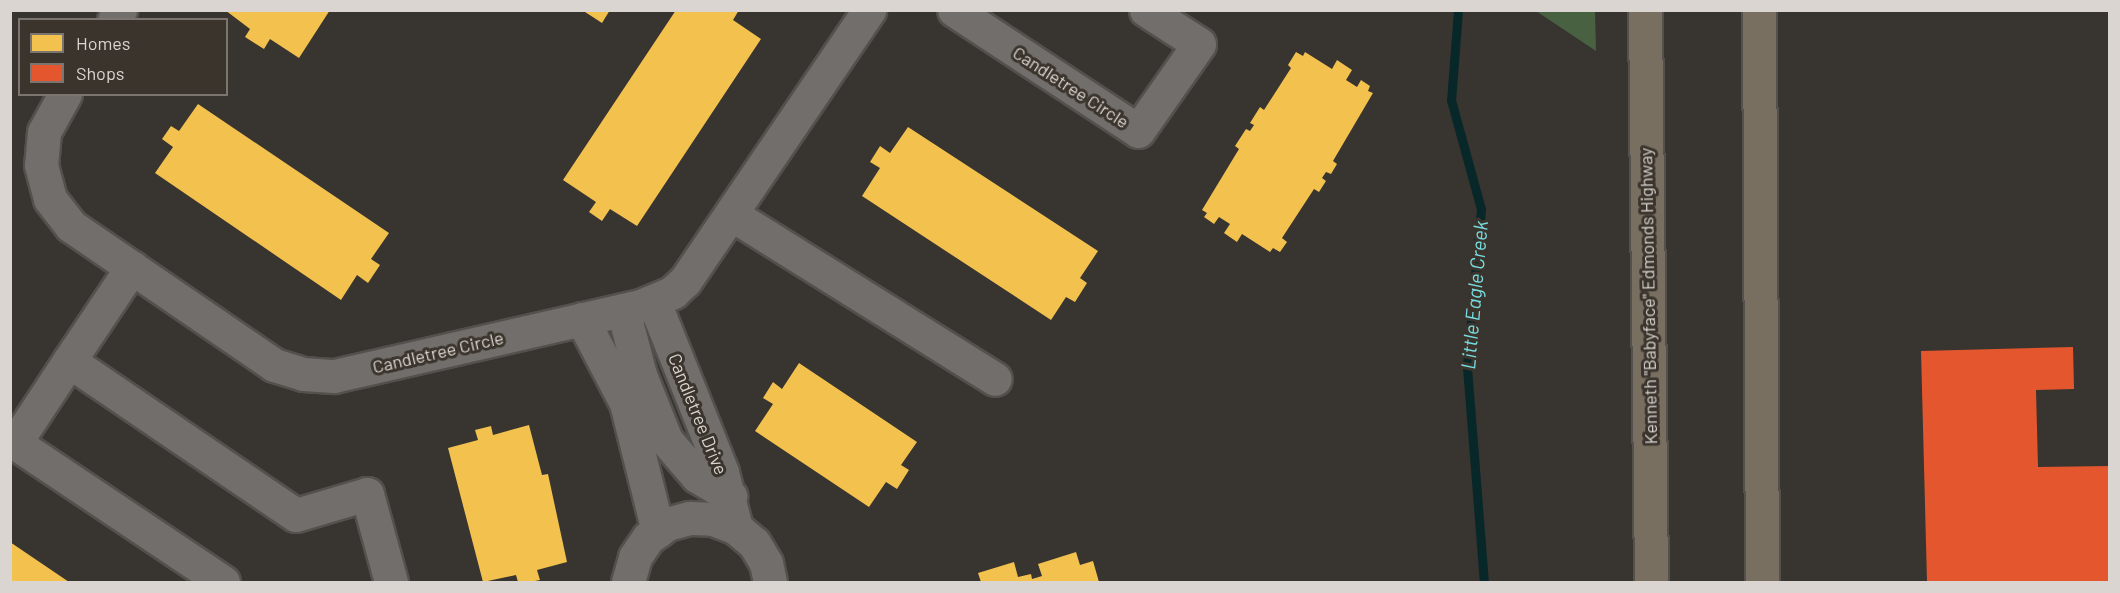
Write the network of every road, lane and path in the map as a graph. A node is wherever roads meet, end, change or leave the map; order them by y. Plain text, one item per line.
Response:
1 (869, 10) edge
2 (954, 10) edge
3 (1146, 10) edge
4 (1645, 10) edge
5 (1759, 10) edge
6 (64, 96) edge
7 (730, 214) junction
8 (132, 267) junction
9 (638, 306) junction
10 (582, 319) junction
11 (69, 361) junction
12 (995, 379) dead end
13 (733, 512) junction
14 (658, 531) junction
15 (223, 582) edge
16 (391, 582) edge
17 (628, 582) edge
18 (770, 582) edge
19 (1651, 582) edge
20 (1762, 582) edge

1 - 7 street, Candletree Circle
2 - 3 street, Candletree Circle
4 - 19 highway, Kenneth "Babyface" Edmonds Highway
5 - 20 highway
6 - 8 street, Candletree Circle
7 - 9 street, Candletree Circle
7 - 12 street
8 - 10 street, Candletree Circle
8 - 11 street
9 - 10 street, Candletree Circle
9 - 13 street, Candletree Drive
10 - 14 street
11 - 15 street
11 - 16 street
13 - 14 street, Candletree Drive
13 - 18 street, Candletree Drive
14 - 17 street, Candletree Drive

